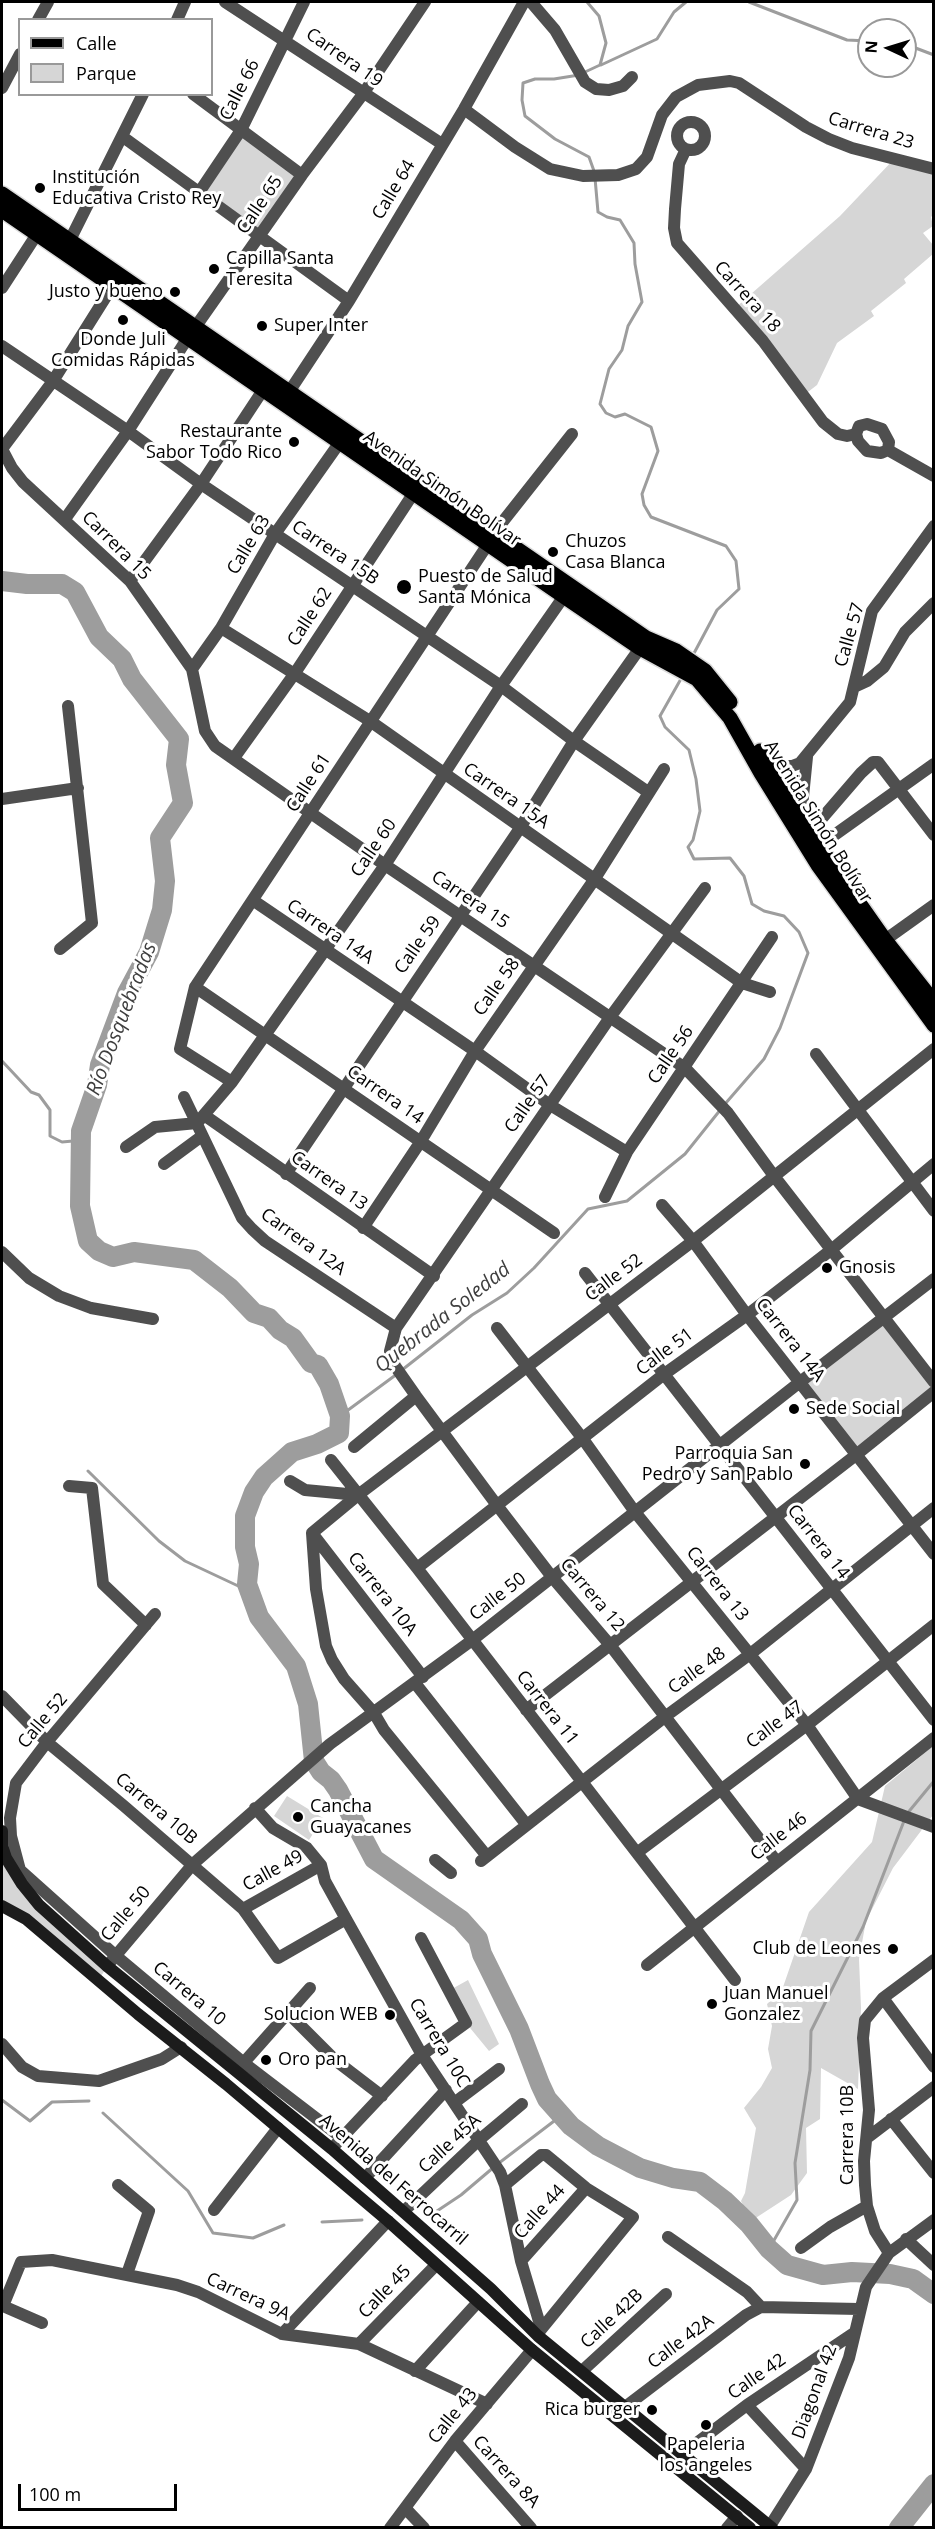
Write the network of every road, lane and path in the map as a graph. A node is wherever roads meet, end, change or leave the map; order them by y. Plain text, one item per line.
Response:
1 (48, 2) edge
2 (185, 2) edge
3 (225, 2) edge
4 (304, 2) edge
5 (425, 2) edge
6 (524, 2) edge
7 (531, 2) edge
8 (39, 18) edge
9 (178, 18) edge
10 (286, 39) junction
11 (18, 58) edge
12 (632, 77) dead end
13 (2, 88) edge
14 (363, 94) junction
15 (142, 96) edge
16 (196, 96) edge
17 (464, 109) junction
18 (241, 130) junction
19 (123, 137) junction
20 (442, 144) junction
21 (686, 149) dead end
22 (933, 169) edge
23 (302, 175) junction
24 (200, 191) junction
25 (2, 194) edge
26 (2, 210) edge
27 (37, 234) junction
28 (261, 237) junction
29 (69, 242) junction
30 (112, 287) junction
31 (2, 288) edge
32 (349, 301) junction
33 (191, 334) junction
34 (2, 345) edge
35 (53, 381) junction
36 (263, 390) junction
37 (289, 392) junction
38 (128, 431) junction
39 (572, 434) dead end
40 (856, 434) junction
41 (340, 442) junction
42 (2, 449) edge
43 (888, 450) junction
44 (933, 476) edge
45 (201, 484) junction
46 (413, 494) junction
47 (65, 519) junction
48 (933, 526) edge
49 (275, 534) junction
50 (490, 539) junction
51 (130, 581) junction
52 (351, 586) junction
53 (568, 591) junction
54 (933, 603) edge
55 (221, 628) junction
56 (426, 635) junction
57 (640, 648) junction
58 (672, 656) junction
59 (192, 669) junction
60 (295, 673) junction
61 (701, 675) junction
62 (501, 686) junction
63 (854, 687) junction
64 (68, 706) dead end
65 (370, 721) junction
66 (574, 741) junction
67 (807, 756) junction
68 (234, 758) junction
69 (933, 764) edge
70 (769, 766) junction
71 (664, 769) dead end
72 (445, 775) junction
73 (78, 788) junction
74 (899, 789) junction
75 (648, 792) junction
76 (2, 799) edge
77 (312, 812) junction
78 (801, 817) junction
79 (520, 828) junction
80 (811, 831) junction
81 (933, 833) edge
82 (819, 846) junction
83 (385, 865) junction
84 (594, 880) junction
85 (705, 888) dead end
86 (254, 901) junction
87 (933, 905) edge
88 (461, 914) junction
89 (672, 933) junction
90 (772, 937) dead end
91 (885, 940) junction
92 (60, 949) dead end
93 (325, 951) junction
94 (534, 965) junction
95 (742, 983) junction
96 (195, 987) junction
97 (770, 992) dead end
98 (401, 1001) junction
99 (933, 1002) edge
100 (610, 1016) junction
101 (933, 1024) edge
102 (266, 1036) junction
103 (933, 1049) edge
104 (475, 1051) junction
105 (816, 1054) dead end
106 (686, 1068) junction
107 (232, 1082) junction
108 (343, 1087) junction
109 (184, 1097) dead end
110 (550, 1105) junction
111 (857, 1112) junction
112 (200, 1119) junction
113 (202, 1136) junction
114 (421, 1141) junction
115 (126, 1147) dead end
116 (627, 1152) junction
117 (164, 1164) dead end
118 (933, 1164) edge
119 (286, 1174) junction
120 (774, 1176) junction
121 (911, 1181) junction
122 (491, 1190) junction
123 (606, 1197) dead end
124 (662, 1205) dead end
125 (933, 1211) edge
126 (363, 1228) junction
127 (554, 1233) dead end
128 (693, 1241) junction
129 (831, 1250) junction
130 (2, 1252) edge
131 (585, 1273) dead end
132 (434, 1276) junction
133 (933, 1280) edge
134 (610, 1303) junction
135 (747, 1315) junction
136 (883, 1318) junction
137 (153, 1319) dead end
138 (396, 1328) junction
139 (498, 1328) dead end
140 (391, 1346) joint
141 (527, 1367) junction
142 (663, 1375) junction
143 (800, 1382) junction
144 (933, 1382) edge
145 (933, 1392) edge
146 (416, 1396) junction
147 (444, 1431) junction
148 (583, 1439) junction
149 (720, 1445) junction
150 (354, 1447) dead end
151 (856, 1455) junction
152 (331, 1460) dead end
153 (290, 1481) dead end
154 (69, 1486) dead end
155 (358, 1495) junction
156 (496, 1504) junction
157 (933, 1508) edge
158 (635, 1512) junction
159 (774, 1516) junction
160 (912, 1525) junction
161 (312, 1533) junction
162 (933, 1554) edge
163 (417, 1568) junction
164 (552, 1577) junction
165 (692, 1580) junction
166 (832, 1589) junction
167 (156, 1614) dead end
168 (933, 1625) edge
169 (146, 1626) junction
170 (471, 1641) junction
171 (610, 1645) junction
172 (749, 1655) junction
173 (887, 1659) junction
174 (419, 1680) junction
175 (2, 1696) edge
176 (525, 1710) junction
177 (374, 1713) junction
178 (666, 1716) junction
179 (933, 1720) edge
180 (807, 1725) junction
181 (933, 1738) edge
182 (47, 1742) junction
183 (582, 1782) junction
184 (722, 1788) junction
185 (858, 1799) junction
186 (255, 1808) junction
187 (526, 1824) junction
188 (933, 1827) edge
189 (2, 1831) edge
190 (2, 1852) edge
191 (638, 1852) junction
192 (435, 1860) dead end
193 (777, 1862) junction
194 (193, 1864) junction
195 (321, 1865) junction
196 (20, 1870) joint
197 (451, 1873) dead end
198 (2, 1906) edge
199 (243, 1909) junction
200 (345, 1919) junction
201 (693, 1926) junction
202 (421, 1938) dead end
203 (115, 1955) junction
204 (933, 1960) edge
205 (646, 1965) dead end
206 (107, 1966) junction
207 (735, 1980) dead end
208 (310, 1988) dead end
209 (883, 1998) junction
210 (288, 2013) junction
211 (2, 2044) edge
212 (181, 2046) junction
213 (422, 2055) junction
214 (240, 2067) junction
215 (933, 2067) edge
216 (499, 2069) dead end
217 (933, 2087) edge
218 (446, 2090) junction
219 (382, 2096) junction
220 (454, 2103) junction
221 (522, 2104) dead end
222 (891, 2119) junction
223 (278, 2128) junction
224 (342, 2138) junction
225 (867, 2138) junction
226 (479, 2140) junction
227 (332, 2149) junction
228 (933, 2173) edge
229 (365, 2178) junction
230 (118, 2185) dead end
231 (505, 2185) junction
232 (586, 2188) junction
233 (867, 2206) junction
234 (214, 2210) dead end
235 (404, 2211) junction
236 (933, 2220) edge
237 (388, 2221) junction
238 (668, 2237) dead end
239 (906, 2239) junction
240 (801, 2248) dead end
241 (889, 2253) junction
242 (521, 2261) junction
243 (436, 2265) junction
244 (933, 2265) edge
245 (127, 2274) junction
246 (666, 2294) dead end
247 (478, 2302) junction
248 (761, 2307) junction
249 (859, 2309) junction
250 (42, 2323) dead end
251 (539, 2332) junction
252 (854, 2333) junction
253 (282, 2334) junction
254 (359, 2344) junction
255 (532, 2350) junction
256 (415, 2371) junction
257 (582, 2371) junction
258 (487, 2404) junction
259 (747, 2405) junction
260 (625, 2407) junction
261 (455, 2441) junction
262 (682, 2454) junction
263 (806, 2469) junction
264 (405, 2508) junction
265 (737, 2516) junction
266 (771, 2527) edge
267 (390, 2528) edge
268 (424, 2528) edge
269 (531, 2528) edge
270 (726, 2528) edge
271 (750, 2528) edge

1 - 8 street
2 - 9 street
3 - 10 street, Carrera 19
4 - 10 street, Calle 66
5 - 14 street, Calle 65
6 - 17 street, Calle 64
7 - 12 street
10 - 14 street, Carrera 19
10 - 18 street, Calle 66
11 - 13 street
14 - 20 street, Carrera 19
14 - 23 street, Calle 65
15 - 19 street
16 - 18 street
17 - 20 street, Calle 64
17 - 22 street, Carrera 23
18 - 23 street
18 - 24 street, Calle 66
19 - 24 street
19 - 29 street
20 - 32 street, Calle 64
21 - 40 street, Carrera 18
23 - 28 street, Calle 65
24 - 28 street
25 - 29 main road, Avenida Simón Bolívar
26 - 27 main road, Avenida Simón Bolívar
27 - 30 main road, Avenida Simón Bolívar
27 - 31 street
28 - 32 street
28 - 33 street, Calle 65
29 - 33 main road, Avenida Simón Bolívar
30 - 33 main road, Avenida Simón Bolívar
30 - 35 street
32 - 37 street, Calle 64
33 - 36 main road, Avenida Simón Bolívar
33 - 37 main road, Avenida Simón Bolívar
33 - 38 street, Calle 65
34 - 35 street, Carrera 15B
35 - 38 street, Carrera 15B
35 - 42 street
36 - 41 main road, Avenida Simón Bolívar
36 - 45 street
37 - 50 main road, Avenida Simón Bolívar
38 - 45 street, Carrera 15B
38 - 47 street, Calle 65
39 - 50 street, Calle 61
40 - 43 street, Carrera 18
40 - 43 street, Carrera 18
41 - 46 main road, Avenida Simón Bolívar
41 - 49 street, Calle 63
42 - 47 street, Carrera 15
43 - 44 street, Carrera 18
45 - 49 street, Carrera 15B
45 - 51 street
46 - 50 main road, Avenida Simón Bolívar
46 - 52 street, Calle 62
47 - 51 street, Carrera 15
48 - 63 street, Calle 57
49 - 52 street, Carrera 15B
49 - 55 street, Calle 63
50 - 53 main road, Avenida Simón Bolívar
50 - 56 street, Calle 61
51 - 59 street, Carrera 15
52 - 56 street, Carrera 15B
52 - 60 street, Calle 62
53 - 57 main road, Avenida Simón Bolívar
53 - 58 main road, Avenida Simón Bolívar
53 - 62 street, Calle 60
54 - 63 street
55 - 59 street, Calle 63
55 - 60 street, Carrera 15A
56 - 62 street, Carrera 15B
56 - 65 street, Calle 61
57 - 58 main road, Avenida Simón Bolívar
57 - 66 street, Calle 59
58 - 61 main road, Avenida Simón Bolívar
59 - 68 street, Carrera 15
60 - 65 street, Carrera 15A
60 - 68 street, Calle 62
61 - 70 main road, Avenida Simón Bolívar
61 - 101 main road, Avenida Simón Bolívar
62 - 66 street, Carrera 15B
62 - 72 street, Calle 60
63 - 67 street, Calle 57
64 - 73 street
65 - 72 street, Carrera 15A
65 - 77 street, Calle 61
66 - 75 street, Carrera 15B
66 - 79 street, Calle 59
67 - 70 street
67 - 78 street
68 - 77 street, Carrera 15
69 - 74 street
70 - 78 main road, Avenida Simón Bolívar
71 - 75 street, Calle 58
72 - 79 street, Carrera 15A
72 - 83 street, Calle 60
73 - 76 street
73 - 92 street
74 - 80 street
74 - 81 street
74 - 82 street
75 - 84 street, Calle 58
77 - 83 street, Carrera 15
77 - 86 street, Calle 61
78 - 80 main road, Avenida Simón Bolívar
79 - 84 street, Carrera 15A
79 - 88 street, Calle 59
80 - 82 main road, Avenida Simón Bolívar
82 - 91 main road, Avenida Simón Bolívar
83 - 88 street, Carrera 15
83 - 93 street, Calle 60
84 - 89 street, Carrera 15A
84 - 94 street, Calle 58
85 - 89 street, Calle 57
86 - 93 street, Carrera 14A
86 - 96 street, Calle 61
87 - 91 street
88 - 94 street, Carrera 15
88 - 98 street, Calle 59
89 - 95 street, Carrera 15A
89 - 100 street, Calle 57
90 - 95 street, Calle 56
91 - 99 main road, Avenida Simón Bolívar
93 - 98 street, Carrera 14A
93 - 102 street, Calle 60
94 - 100 street, Carrera 15
94 - 104 street, Calle 58
95 - 97 street, Carrera 15A
95 - 106 street, Calle 56
96 - 102 street, Carrera 14
96 - 107 street, Calle 61
98 - 104 street, Carrera 14A
98 - 108 street, Calle 59
100 - 106 street, Carrera 15
100 - 110 street, Calle 57
102 - 107 street, Calle 60
102 - 108 street, Carrera 14
103 - 111 street, Calle 52
104 - 110 street, Carrera 14A
104 - 114 street, Calle 58
105 - 111 street
106 - 116 street, Calle 56
106 - 120 street, Carrera 15
107 - 112 street, Calle 60
108 - 114 street, Carrera 14
108 - 119 street, Calle 59
109 - 112 street, Carrera 12A
110 - 116 street, Carrera 14A
110 - 122 street, Calle 57
111 - 120 street, Calle 52
111 - 121 street
112 - 113 street, Carrera 12A
112 - 115 street
112 - 119 street, Carrera 13
113 - 117 street
113 - 138 street, Carrera 12A
114 - 122 street, Carrera 14
114 - 126 street, Calle 58
116 - 123 street, Calle 56
118 - 121 street, Calle 51
119 - 126 street, Carrera 13
120 - 128 street, Calle 52
120 - 129 street, Carrera 15
121 - 125 street
121 - 129 street, Calle 51
122 - 127 street, Carrera 14
122 - 132 street, Calle 57
124 - 128 street, Carrera 14A
126 - 132 street, Carrera 13
128 - 134 street, Calle 52
128 - 135 street, Carrera 14A
129 - 135 street, Calle 51
129 - 136 street, Carrera 15
130 - 137 street
131 - 134 street, Carrera 14
132 - 138 street, Calle 57
133 - 136 street, Calle 50
134 - 141 street, Calle 52
134 - 142 street, Carrera 14
135 - 142 street, Calle 51
135 - 143 street, Carrera 14A
136 - 143 street, Calle 50
136 - 144 street, Carrera 15
138 - 140 street, Calle 57
139 - 141 street, Carrera 13
140 - 146 street, Carrera 12
141 - 147 street, Calle 52
141 - 148 street, Carrera 13
142 - 148 street, Calle 51
142 - 149 street, Carrera 14
143 - 149 street, Calle 50
143 - 151 street, Carrera 14A
145 - 151 street
146 - 147 street, Carrera 12
146 - 150 street
147 - 155 street, Calle 52
147 - 156 street, Carrera 12
148 - 156 street, Calle 51
148 - 158 street, Carrera 13
149 - 158 street, Calle 50
149 - 159 street, Carrera 14
151 - 159 street
151 - 160 street, Carrera 14A
152 - 155 street, Carrera 11
153 - 155 street
154 - 169 street
155 - 161 street, Calle 52
155 - 163 street, Carrera 11
156 - 163 street, Calle 51
156 - 164 street, Carrera 12
157 - 160 street, Calle 48
158 - 164 street, Calle 50
158 - 165 street, Carrera 13
159 - 165 street
159 - 166 street, Carrera 14
160 - 162 street, Carrera 14A
160 - 166 street, Calle 48
161 - 174 street, Carrera 10A
161 - 177 street
163 - 170 street, Carrera 11
164 - 170 street, Calle 50
164 - 171 street, Carrera 12
165 - 171 street
165 - 172 street, Carrera 13
166 - 172 street, Calle 48
166 - 173 street, Carrera 14
167 - 169 street, Calle 52
168 - 173 street, Calle 47
169 - 182 street, Calle 52
170 - 174 street, Calle 50
170 - 176 street, Carrera 11
171 - 176 street
171 - 178 street, Carrera 12
172 - 178 street, Calle 48
172 - 180 street, Carrera 13
173 - 179 street, Carrera 14
173 - 180 street, Calle 47
174 - 177 street, Calle 50
174 - 187 street, Carrera 10A
175 - 182 street, Carrera 10B
176 - 183 street, Carrera 11
177 - 186 street, Calle 50
177 - 187 street, Calle 48
178 - 183 street, Calle 48
178 - 184 street, Carrera 12
180 - 184 street, Calle 47
180 - 185 street, Carrera 13
181 - 185 street, Calle 46
182 - 194 street, Carrera 10B
182 - 196 street, Calle 52
183 - 187 street, Calle 48
183 - 191 street, Carrera 11
184 - 191 street, Calle 47
184 - 193 street, Carrera 12
185 - 188 street
185 - 193 street, Calle 46
186 - 194 street, Calle 50
186 - 195 street, Carrera 10C
189 - 190 main road
190 - 206 main road, Avenida del Ferrocarril
191 - 201 street, Carrera 11
192 - 197 street
193 - 201 street, Calle 46
194 - 199 street, Carrera 10B
194 - 203 street, Calle 50
195 - 199 street, Calle 49
195 - 200 street, Carrera 10C
196 - 203 street, Carrera 10
198 - 212 main road, Avenida del Ferrocarril
199 - 200 street, Carrera 10B
200 - 213 street, Carrera 10C
201 - 205 street, Calle 46
201 - 207 street, Carrera 11
202 - 213 street
203 - 206 street, Calle 50
203 - 214 street, Carrera 10
204 - 209 street
206 - 214 main road, Avenida del Ferrocarril
208 - 210 street
209 - 215 street
209 - 225 street, Carrera 10B
210 - 214 street
210 - 219 street
211 - 212 street
212 - 223 main road, Avenida del Ferrocarril
213 - 218 street, Carrera 10C
213 - 219 street
214 - 224 street, Carrera 10
214 - 227 main road, Avenida del Ferrocarril
216 - 220 street
217 - 222 street
218 - 220 street, Carrera 10C
218 - 229 street
219 - 224 street
220 - 226 street, Carrera 10C
221 - 226 street, Calle 45A
222 - 225 street
222 - 228 street
223 - 234 street
223 - 237 main road, Avenida del Ferrocarril
224 - 227 street
225 - 233 street, Carrera 10B
226 - 231 street, Carrera 10C
226 - 235 street, Calle 45A
227 - 229 main road, Avenida del Ferrocarril
229 - 235 main road, Avenida del Ferrocarril
230 - 245 street
231 - 232 street
231 - 242 street, Carrera 10C
232 - 242 street, Calle 44
232 - 251 street
233 - 240 street
233 - 241 street, Carrera 10B
235 - 251 main road, Avenida del Ferrocarril
236 - 239 street
237 - 243 main road, Avenida del Ferrocarril
237 - 253 street
238 - 248 street
239 - 241 street
239 - 244 street
241 - 249 street, Diagonal 42
242 - 251 street, Carrera 10C
243 - 247 main road, Avenida del Ferrocarril
243 - 254 street, Calle 45
245 - 250 street, Carrera 9A
245 - 253 street, Carrera 9A
246 - 257 street, Calle 42B
247 - 255 main road, Avenida del Ferrocarril
247 - 256 street
248 - 249 street
248 - 260 street, Calle 42A
249 - 252 street, Diagonal 42
251 - 257 main road, Avenida del Ferrocarril
252 - 259 street, Calle 42
252 - 263 street, Diagonal 42
253 - 254 street, Carrera 9A
254 - 256 street, Carrera 9A
255 - 258 street, Calle 43
255 - 265 main road, Avenida del Ferrocarril
256 - 258 street, Carrera 9A
257 - 260 main road, Avenida del Ferrocarril
258 - 261 street, Calle 43
259 - 262 street, Calle 42
259 - 263 street
260 - 262 main road, Avenida del Ferrocarril
261 - 264 street, Calle 43
261 - 269 street, Carrera 8A
262 - 266 main road, Avenida del Ferrocarril
263 - 266 street, Diagonal 42
264 - 267 street, Calle 43
264 - 268 street
265 - 270 street
265 - 271 main road, Avenida del Ferrocarril

